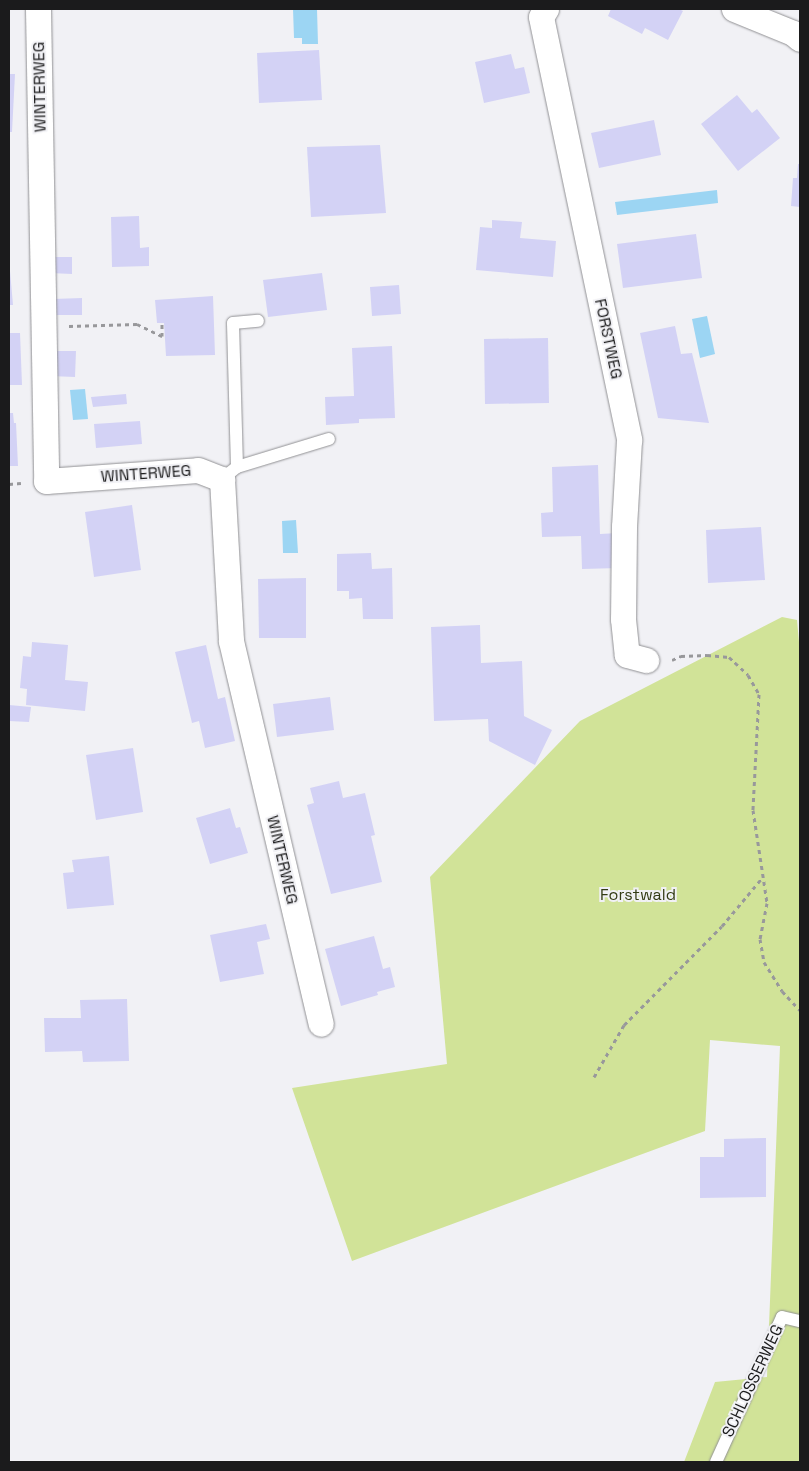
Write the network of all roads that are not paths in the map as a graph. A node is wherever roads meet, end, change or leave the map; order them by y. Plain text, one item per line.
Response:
1 (38, 9) edge
2 (546, 9) edge
3 (734, 9) edge
4 (800, 39) edge
5 (258, 322) dead end
6 (330, 439) dead end
7 (230, 473) junction
8 (646, 660) road end
9 (321, 1024) dead end
10 (800, 1321) edge
11 (716, 1462) edge

1 - 7 street, WINTERWEG
2 - 8 street, FORSTWEG
3 - 4 street
5 - 7 lane
6 - 7 lane
7 - 9 street, WINTERWEG
10 - 11 lane, SCHLOSSERWEG

